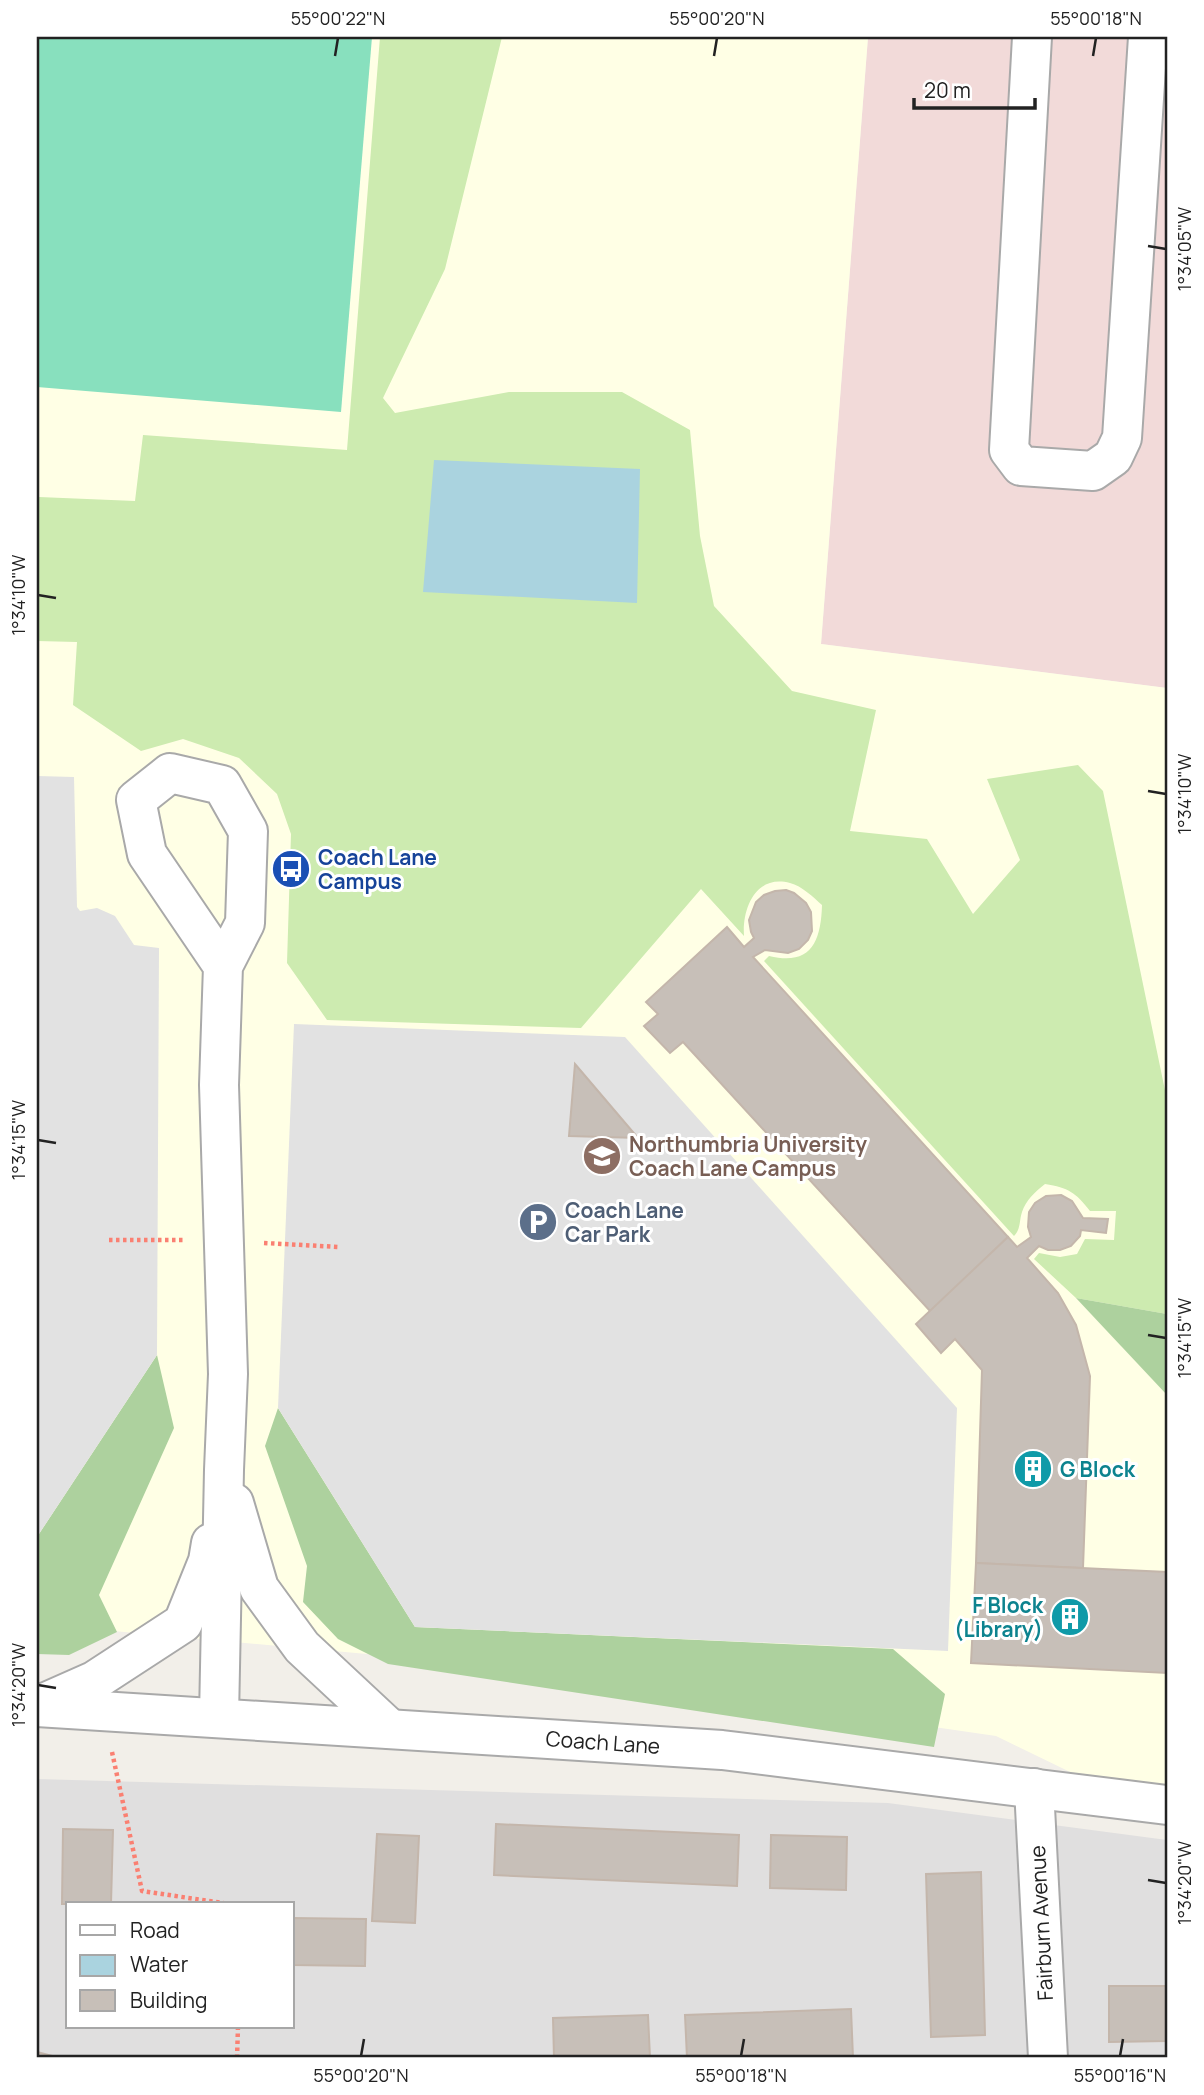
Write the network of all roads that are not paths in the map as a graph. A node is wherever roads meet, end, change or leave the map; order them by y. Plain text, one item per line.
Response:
1 (1032, 37) edge
2 (1148, 37) edge
3 (223, 966) dead end
4 (223, 1470) junction
5 (37, 1707) edge
6 (219, 1717) junction
7 (390, 1728) junction
8 (1034, 1788) junction
9 (1167, 1805) edge
10 (1048, 2058) edge

1 - 2 street
3 - 4 street
4 - 5 street
4 - 6 street
4 - 7 street
5 - 6 street, Coach Lane
6 - 7 street, Coach Lane
7 - 8 street, Coach Lane
8 - 9 street, Coach Lane
8 - 10 street, Fairburn Avenue

